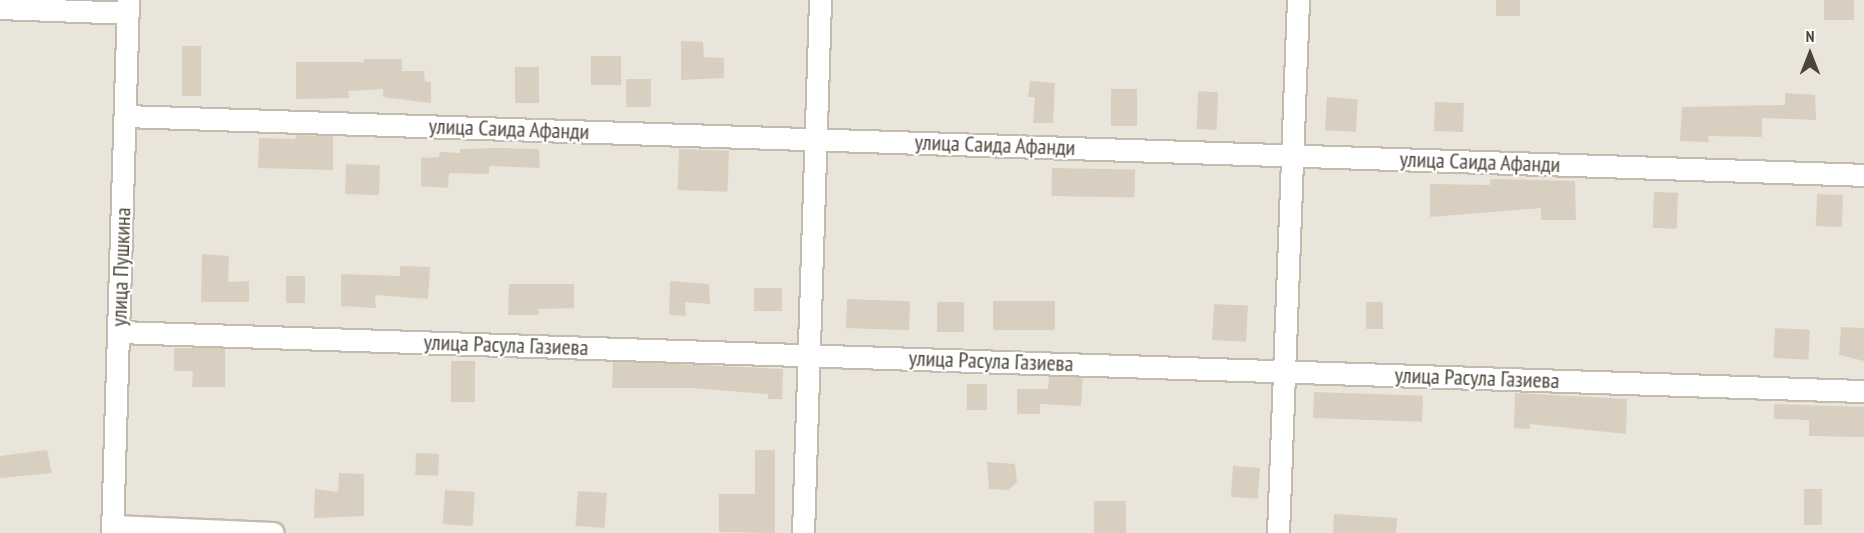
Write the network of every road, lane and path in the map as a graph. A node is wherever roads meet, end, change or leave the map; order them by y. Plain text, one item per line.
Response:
1 (820, 0) edge
2 (1298, 0) edge
3 (128, 7) edge
4 (0, 9) edge
5 (125, 116) junction
6 (816, 139) junction
7 (1292, 155) junction
8 (1864, 175) edge
9 (119, 332) junction
10 (809, 355) junction
11 (1284, 371) junction
12 (1864, 391) edge
13 (112, 529) edge
14 (273, 533) edge
15 (803, 533) edge
16 (1278, 533) edge

1 - 6 street
2 - 7 street
3 - 4 street
3 - 5 street, улица Пушкина
5 - 6 street, улица Саида Афанди
5 - 9 street, улица Пушкина
6 - 7 street, улица Саида Афанди
6 - 10 street
7 - 8 street, улица Саида Афанди
7 - 11 street
9 - 10 street, улица Расула Газиева
9 - 13 street, улица Пушкина
10 - 11 street, улица Расула Газиева
10 - 15 street
11 - 12 street, улица Расула Газиева
11 - 16 street
13 - 14 street

